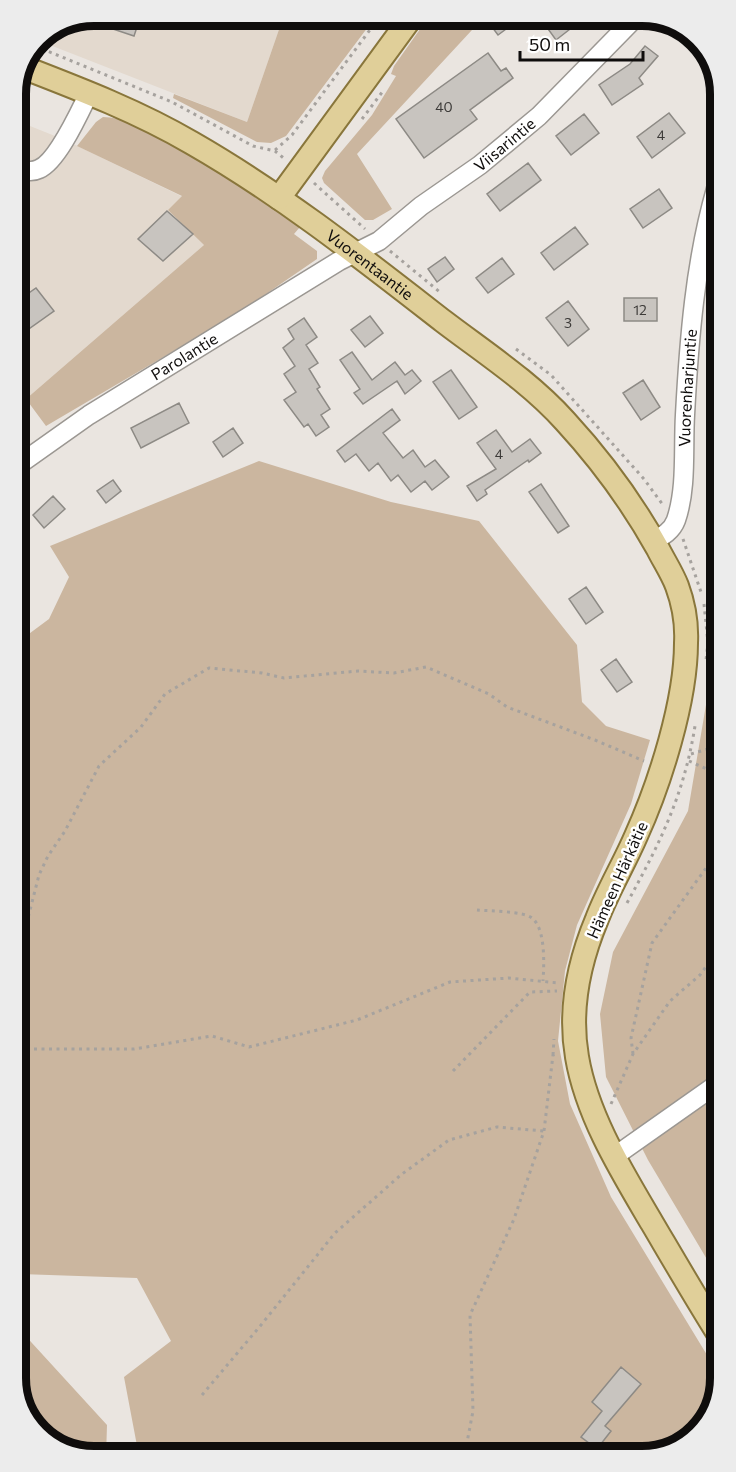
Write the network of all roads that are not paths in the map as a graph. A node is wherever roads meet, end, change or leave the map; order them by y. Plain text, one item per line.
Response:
1 (405, 26) edge
2 (627, 26) edge
3 (30, 70) edge
4 (89, 93) junction
5 (26, 171) edge
6 (279, 198) junction
7 (710, 210) edge
8 (355, 253) junction
9 (26, 460) edge
10 (653, 542) junction
11 (710, 1089) edge
12 (615, 1156) junction
13 (710, 1319) edge

1 - 6 main road
2 - 8 street, Viisarintie
3 - 4 main road, Vuorentaantie
4 - 5 street
4 - 6 main road, Vuorentaantie
6 - 8 main road, Vuorentaantie
7 - 10 street, Vuorenharjuntie
8 - 9 street, Parolantie
8 - 10 main road, Vuorentaantie
10 - 12 main road, Hämeen Härkätie
11 - 12 street
12 - 13 main road, Hämeen Härkätie

